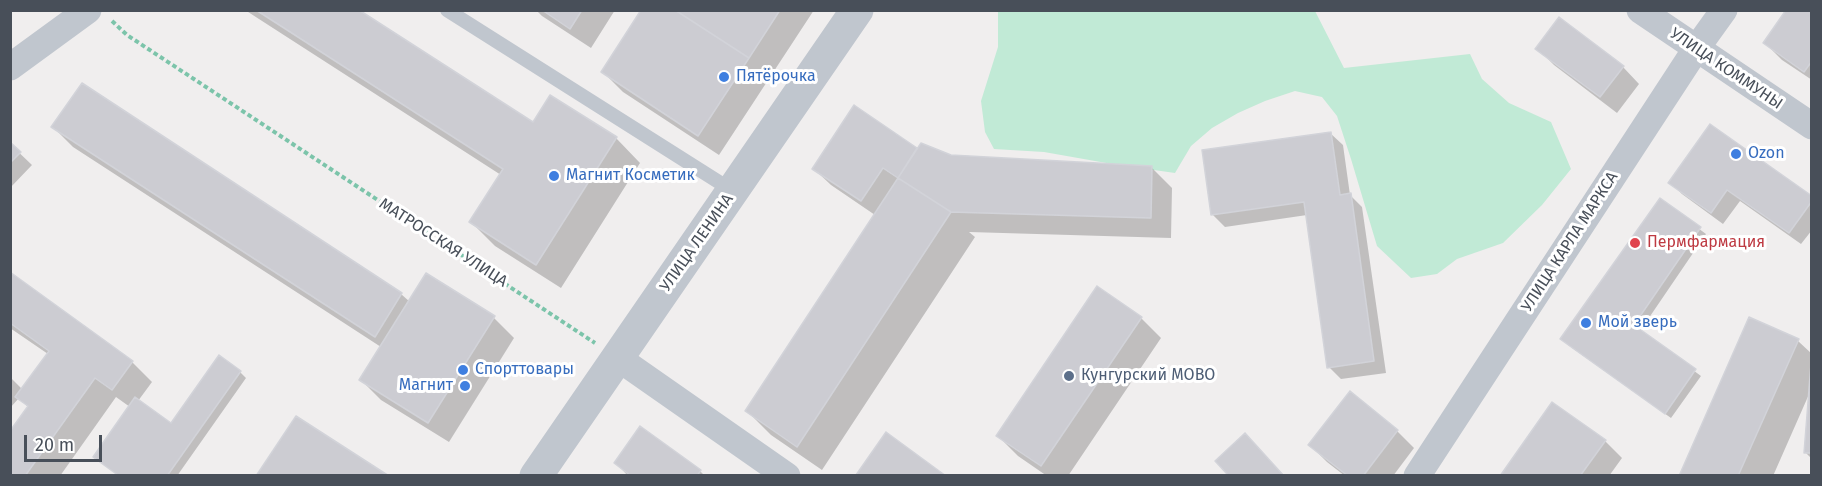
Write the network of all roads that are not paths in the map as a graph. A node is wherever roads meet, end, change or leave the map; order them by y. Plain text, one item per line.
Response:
1 (447, 10) edge
2 (857, 10) edge
3 (1640, 10) edge
4 (1724, 10) edge
5 (97, 14) edge
6 (1696, 49) junction
7 (10, 68) edge
8 (1812, 126) edge
9 (733, 191) junction
10 (618, 358) junction
11 (536, 476) edge
12 (787, 476) edge
13 (1417, 476) edge

1 - 9 lane
2 - 9 street, УЛИЦА ЛЕНИНА
3 - 6 street, УЛИЦА КОММУНЫ
4 - 6 street, УЛИЦА КАРЛА МАРКСА
5 - 7 street
6 - 8 street, УЛИЦА КОММУНЫ
6 - 13 street, УЛИЦА КАРЛА МАРКСА
9 - 10 street, УЛИЦА ЛЕНИНА
10 - 11 street, УЛИЦА ЛЕНИНА
10 - 12 street

